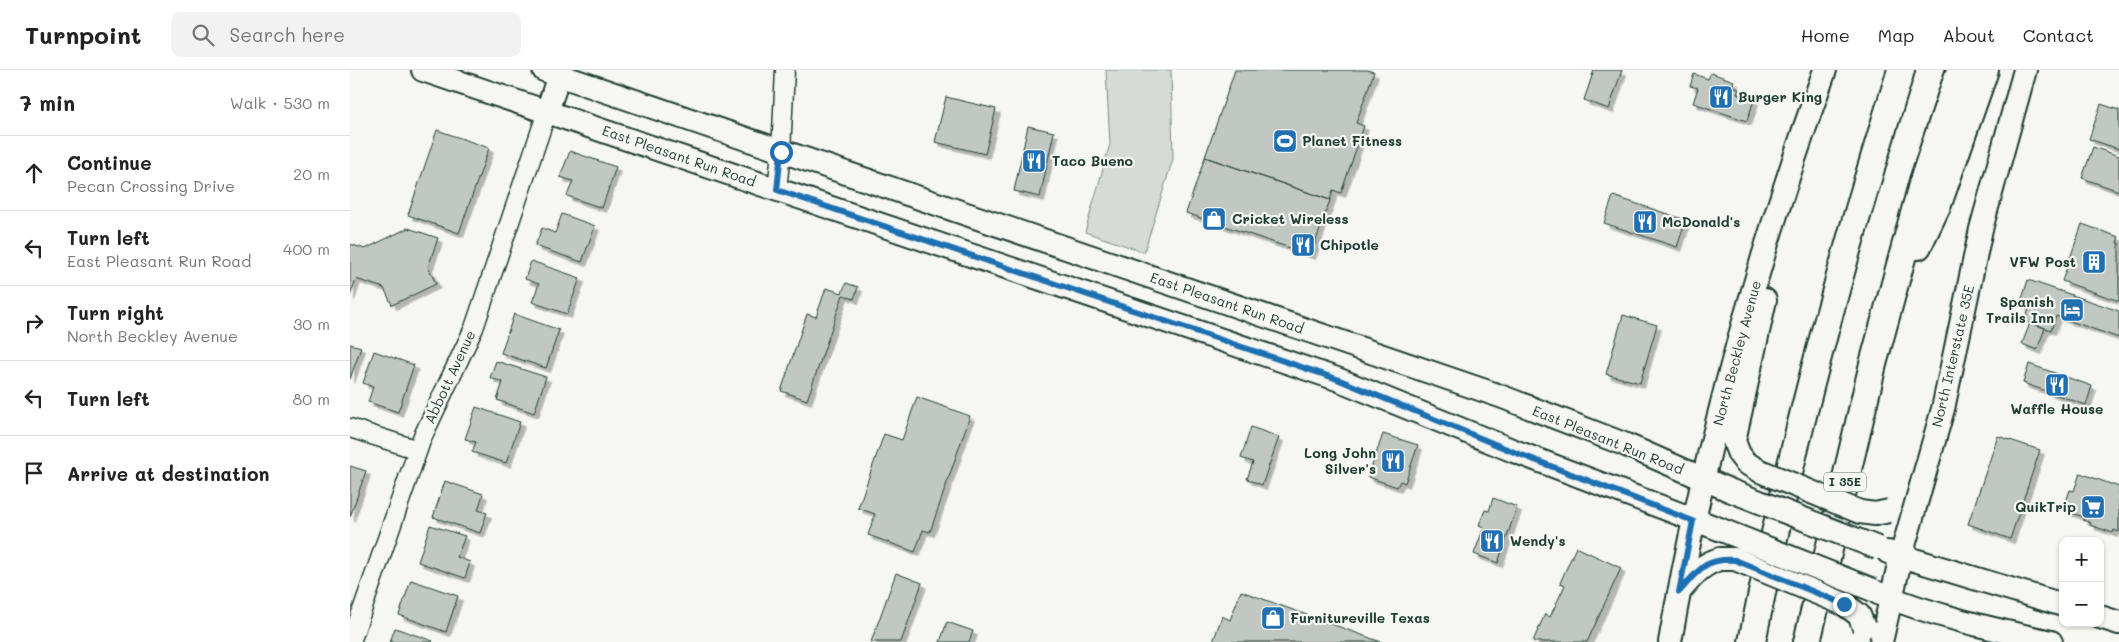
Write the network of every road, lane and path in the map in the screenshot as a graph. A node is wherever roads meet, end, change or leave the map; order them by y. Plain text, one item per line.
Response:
1 (423, 70) edge
2 (785, 70) edge
3 (1824, 70) edge
4 (1901, 70) edge
5 (1960, 70) edge
6 (1985, 70) edge
7 (2025, 70) edge
8 (552, 73) edge
9 (548, 112) junction
10 (781, 152) junction
11 (777, 190) junction
12 (1052, 244) junction
13 (1764, 255) junction
14 (1153, 278) junction
15 (1041, 279) junction
16 (1142, 313) junction
17 (1884, 322) junction
18 (1317, 334) junction
19 (1306, 368) junction
20 (1813, 378) junction
21 (350, 428) edge
22 (1935, 437) junction
23 (418, 450) junction
24 (1704, 481) junction
25 (1693, 521) junction
26 (1901, 556) junction
27 (1679, 592) junction
28 (1882, 594) junction
29 (2059, 604) edge
30 (2104, 618) edge
31 (2119, 624) edge
32 (1865, 634) edge
33 (351, 642) edge
34 (1670, 642) edge
35 (1736, 642) edge
36 (1752, 642) edge
37 (1807, 642) edge
38 (1881, 642) edge
39 (2051, 642) edge

1 - 9 main road, East Pleasant Run Road
2 - 10 street
3 - 13 main road, North Beckley Avenue
4 - 20 highway
5 - 17 highway, I 35E
6 - 17 highway
7 - 22 main road, North Interstate 35E
8 - 9 main road
8 - 10 main road, East Pleasant Run Road
9 - 11 main road, East Pleasant Run Road
9 - 23 street, Abbott Avenue
10 - 11 street
10 - 12 main road, East Pleasant Run Road
11 - 15 main road, East Pleasant Run Road
12 - 14 main road, East Pleasant Run Road
12 - 15 main road
13 - 22 main road, bridge
13 - 24 main road, North Beckley Avenue
14 - 16 main road
14 - 18 main road, East Pleasant Run Road
15 - 16 main road, East Pleasant Run Road
16 - 19 main road, East Pleasant Run Road
17 - 37 highway, I 35E
18 - 19 main road
18 - 24 main road, East Pleasant Run Road
19 - 25 main road, East Pleasant Run Road
20 - 35 highway
20 - 36 highway
21 - 23 street
22 - 26 main road, North Interstate 35E
23 - 33 street, Abbott Avenue
24 - 25 main road, North Beckley Avenue
24 - 26 main road, East Pleasant Run Road, bridge
25 - 27 main road, North Beckley Avenue
25 - 28 main road, East Pleasant Run Road, bridge
26 - 28 main road, North Interstate 35E
26 - 29 main road, East Pleasant Run Road
27 - 32 main road, bridge
27 - 34 main road, North Beckley Avenue
28 - 38 main road, North Interstate 35E
28 - 39 main road, East Pleasant Run Road
30 - 31 main road

